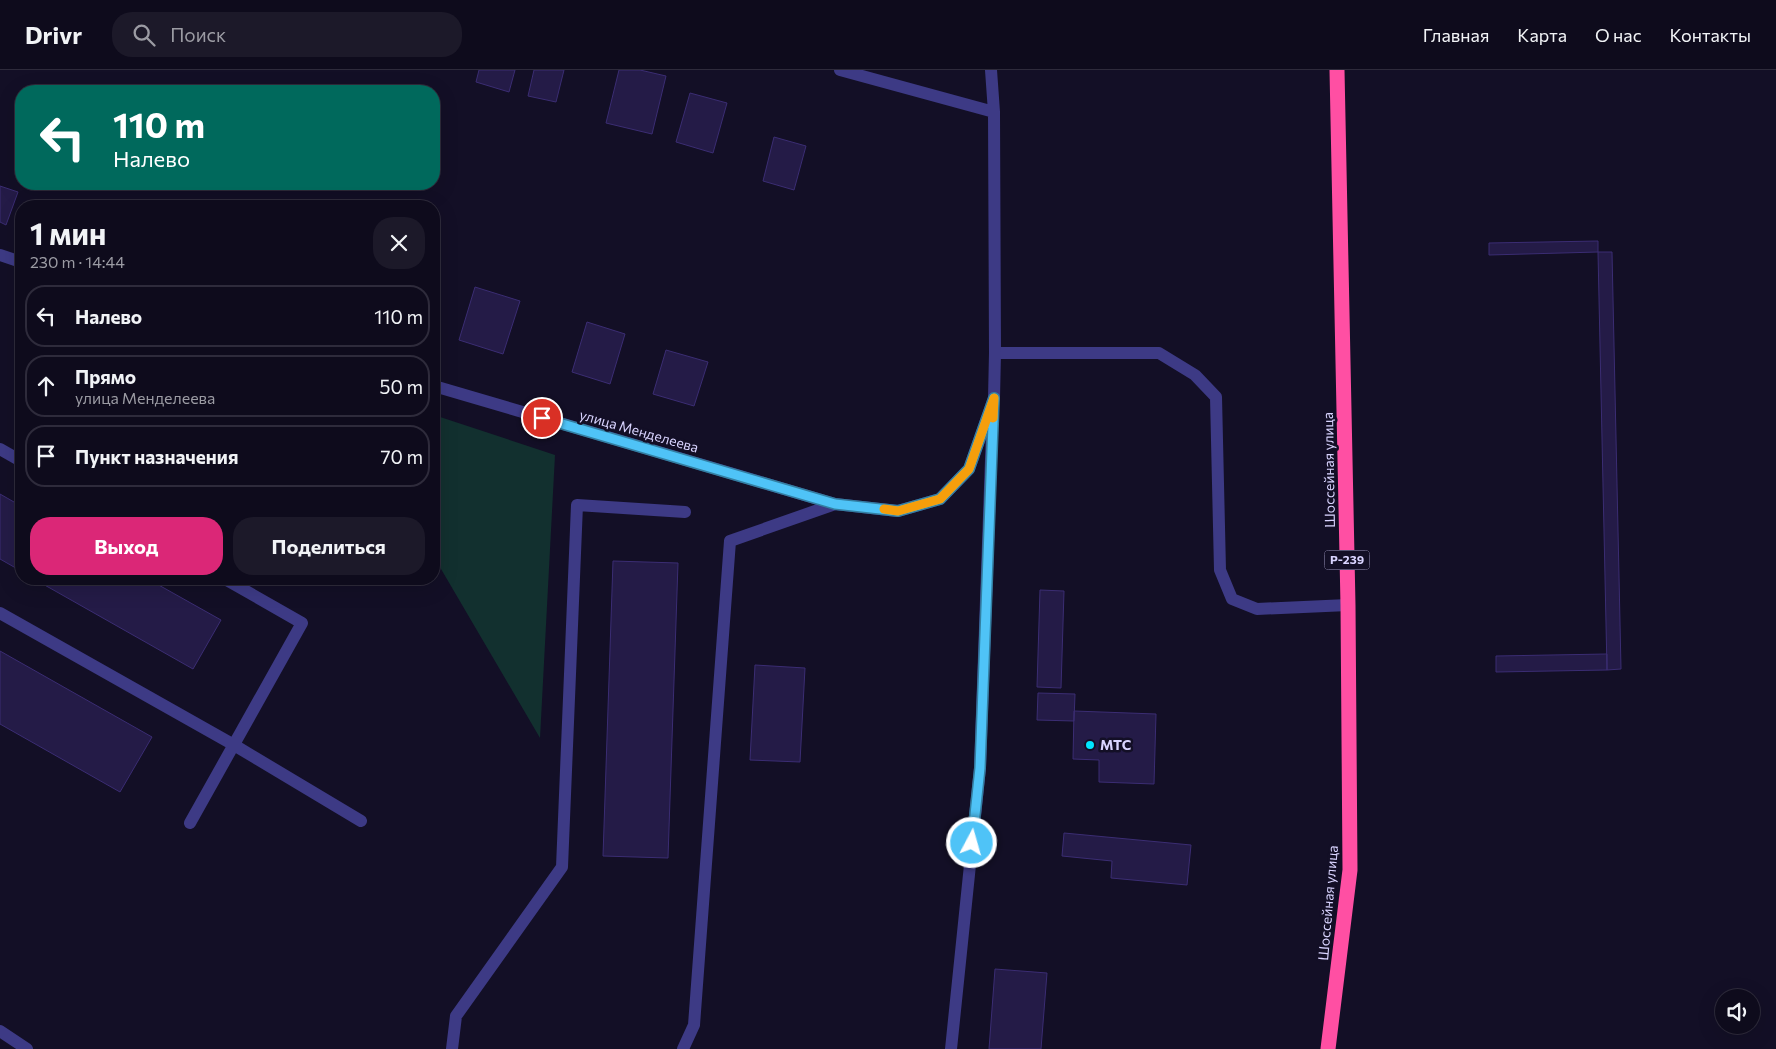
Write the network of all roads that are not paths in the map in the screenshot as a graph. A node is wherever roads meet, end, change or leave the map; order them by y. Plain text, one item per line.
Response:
1 (840, 70) edge
2 (991, 70) edge
3 (1337, 70) edge
4 (994, 112) junction
5 (0, 255) edge
6 (15, 260) edge
7 (995, 353) junction
8 (440, 388) edge
9 (994, 398) junction
10 (0, 449) edge
11 (15, 458) edge
12 (835, 504) junction
13 (685, 512) dead end
14 (236, 585) edge
15 (1348, 605) junction
16 (0, 613) edge
17 (234, 744) junction
18 (362, 821) dead end
19 (190, 823) dead end
20 (0, 1031) edge
21 (27, 1049) edge
22 (452, 1049) edge
23 (683, 1049) edge
24 (951, 1049) edge
25 (1328, 1049) edge

1 - 4 street
2 - 4 street
3 - 15 highway, Шоссейная улица / Р-239
4 - 7 street
5 - 6 street
7 - 9 street
7 - 15 street
8 - 12 street, улица Менделеева
9 - 12 street, улица Менделеева
9 - 24 street
10 - 11 street
12 - 23 street
13 - 22 street
14 - 17 street
15 - 25 highway, Шоссейная улица / Р-239
16 - 17 street
17 - 18 street
17 - 19 street
20 - 21 street

